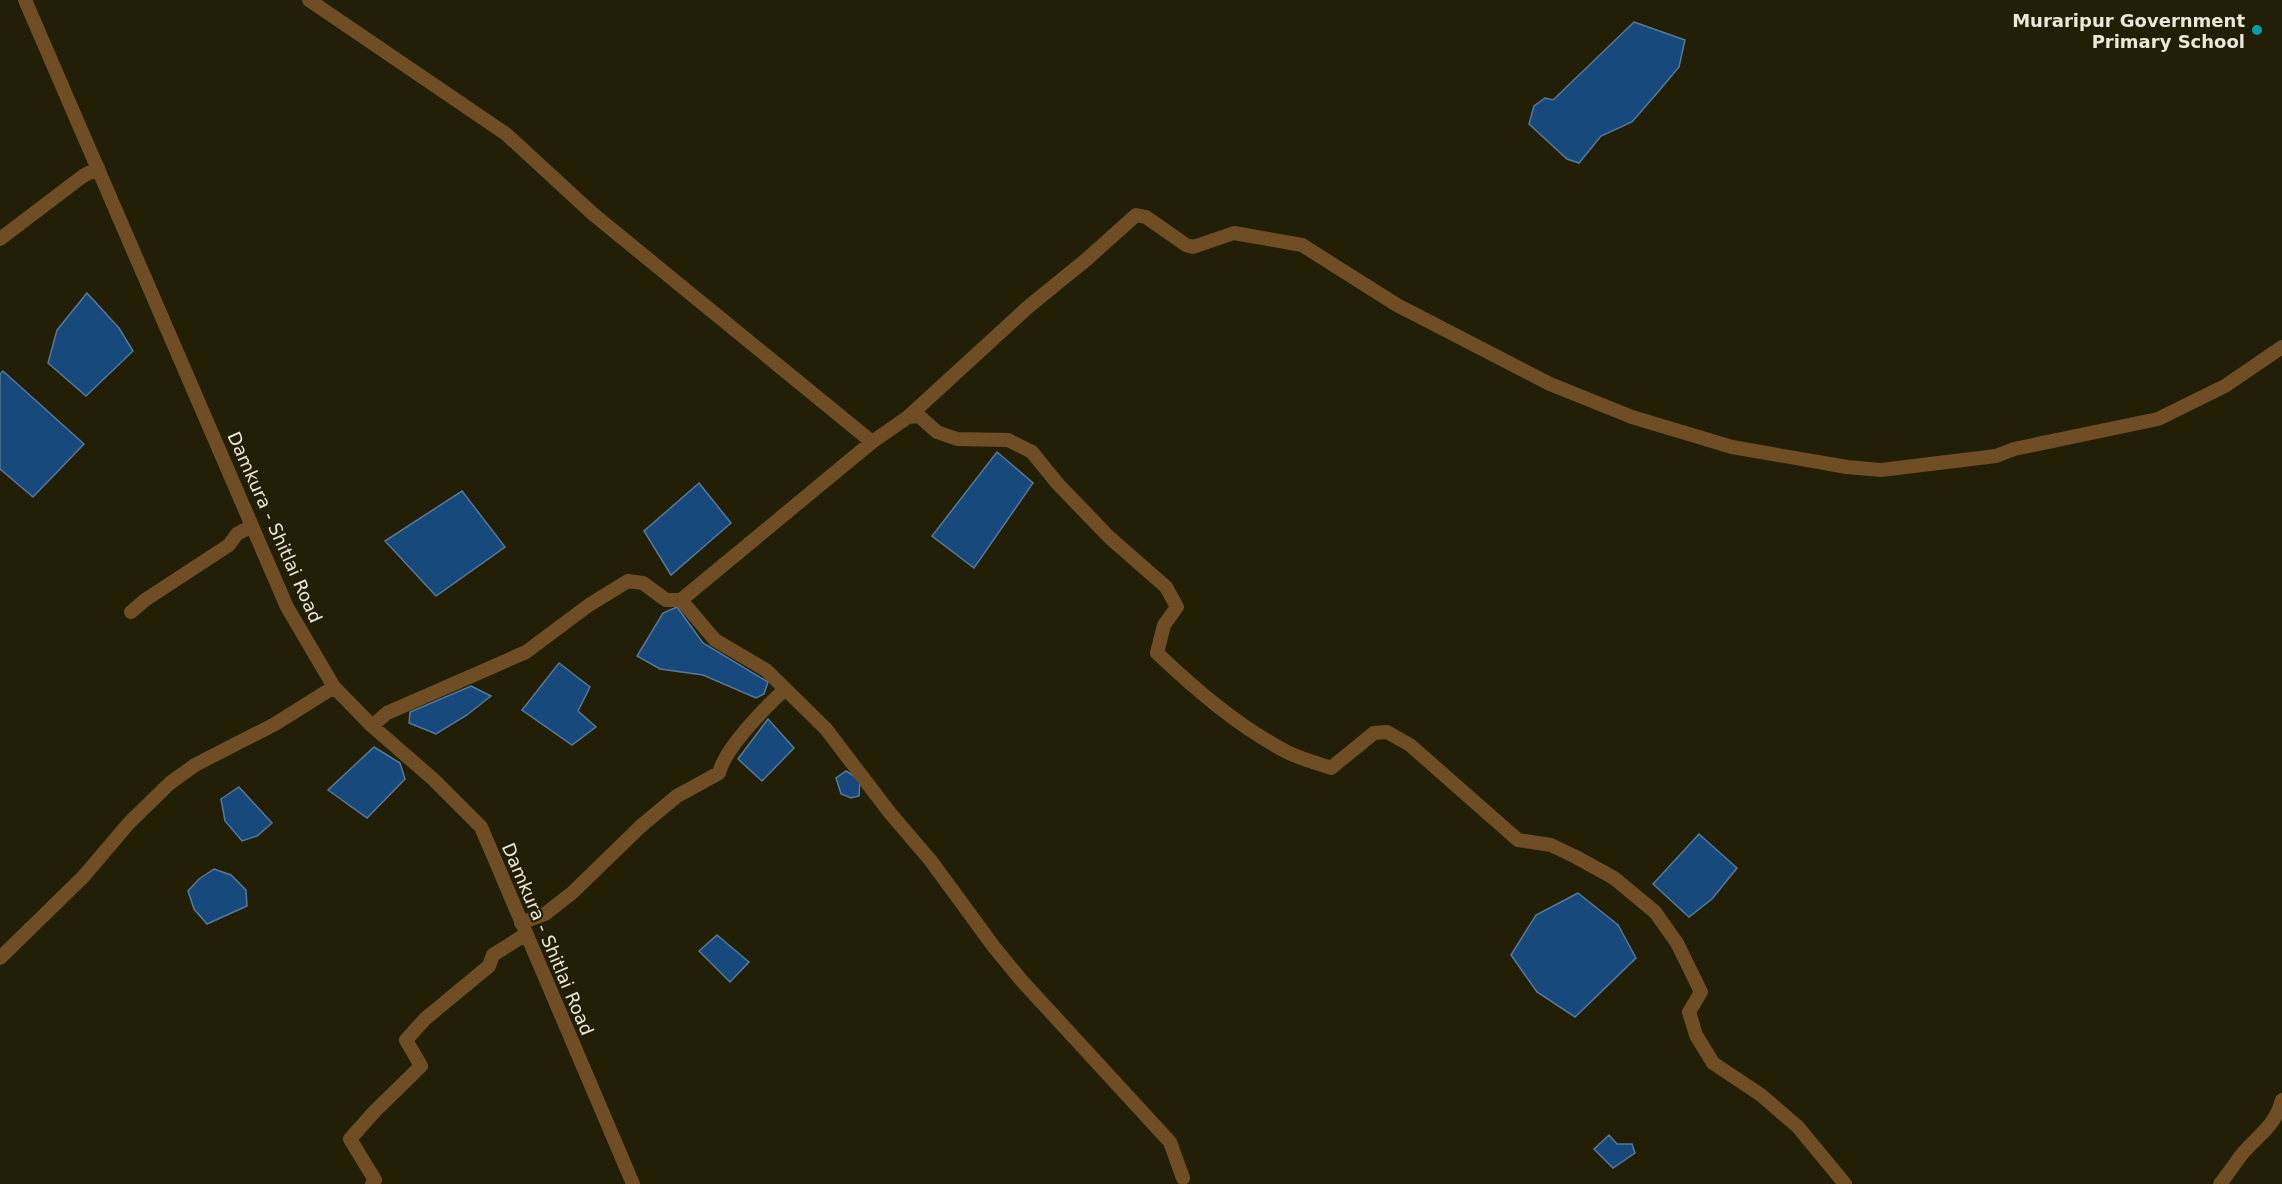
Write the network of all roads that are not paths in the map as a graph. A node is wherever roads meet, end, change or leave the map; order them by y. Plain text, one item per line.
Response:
1 (25, 0) edge
2 (309, 0) edge
3 (98, 168) junction
4 (0, 239) edge
5 (2282, 347) edge
6 (908, 417) junction
7 (872, 442) junction
8 (252, 526) junction
9 (681, 600) junction
10 (131, 612) dead end
11 (334, 687) junction
12 (785, 689) junction
13 (372, 726) junction
14 (523, 928) junction
15 (0, 958) edge
16 (2282, 1100) edge
17 (1184, 1178) dead end
18 (372, 1184) edge
19 (633, 1184) edge
20 (1845, 1184) edge
21 (2220, 1184) edge

1 - 3 street, Damkura - Shitlai Road
2 - 7 street
3 - 4 street
3 - 8 street, Damkura - Shitlai Road
5 - 6 street
6 - 7 street
6 - 20 street
7 - 9 street
8 - 10 street
8 - 11 street, Damkura - Shitlai Road
9 - 12 street
9 - 13 street
11 - 13 street, Damkura - Shitlai Road
11 - 15 street
12 - 14 street
12 - 17 street
13 - 14 street, Damkura - Shitlai Road
14 - 18 street
14 - 19 street, Damkura - Shitlai Road
16 - 21 street

